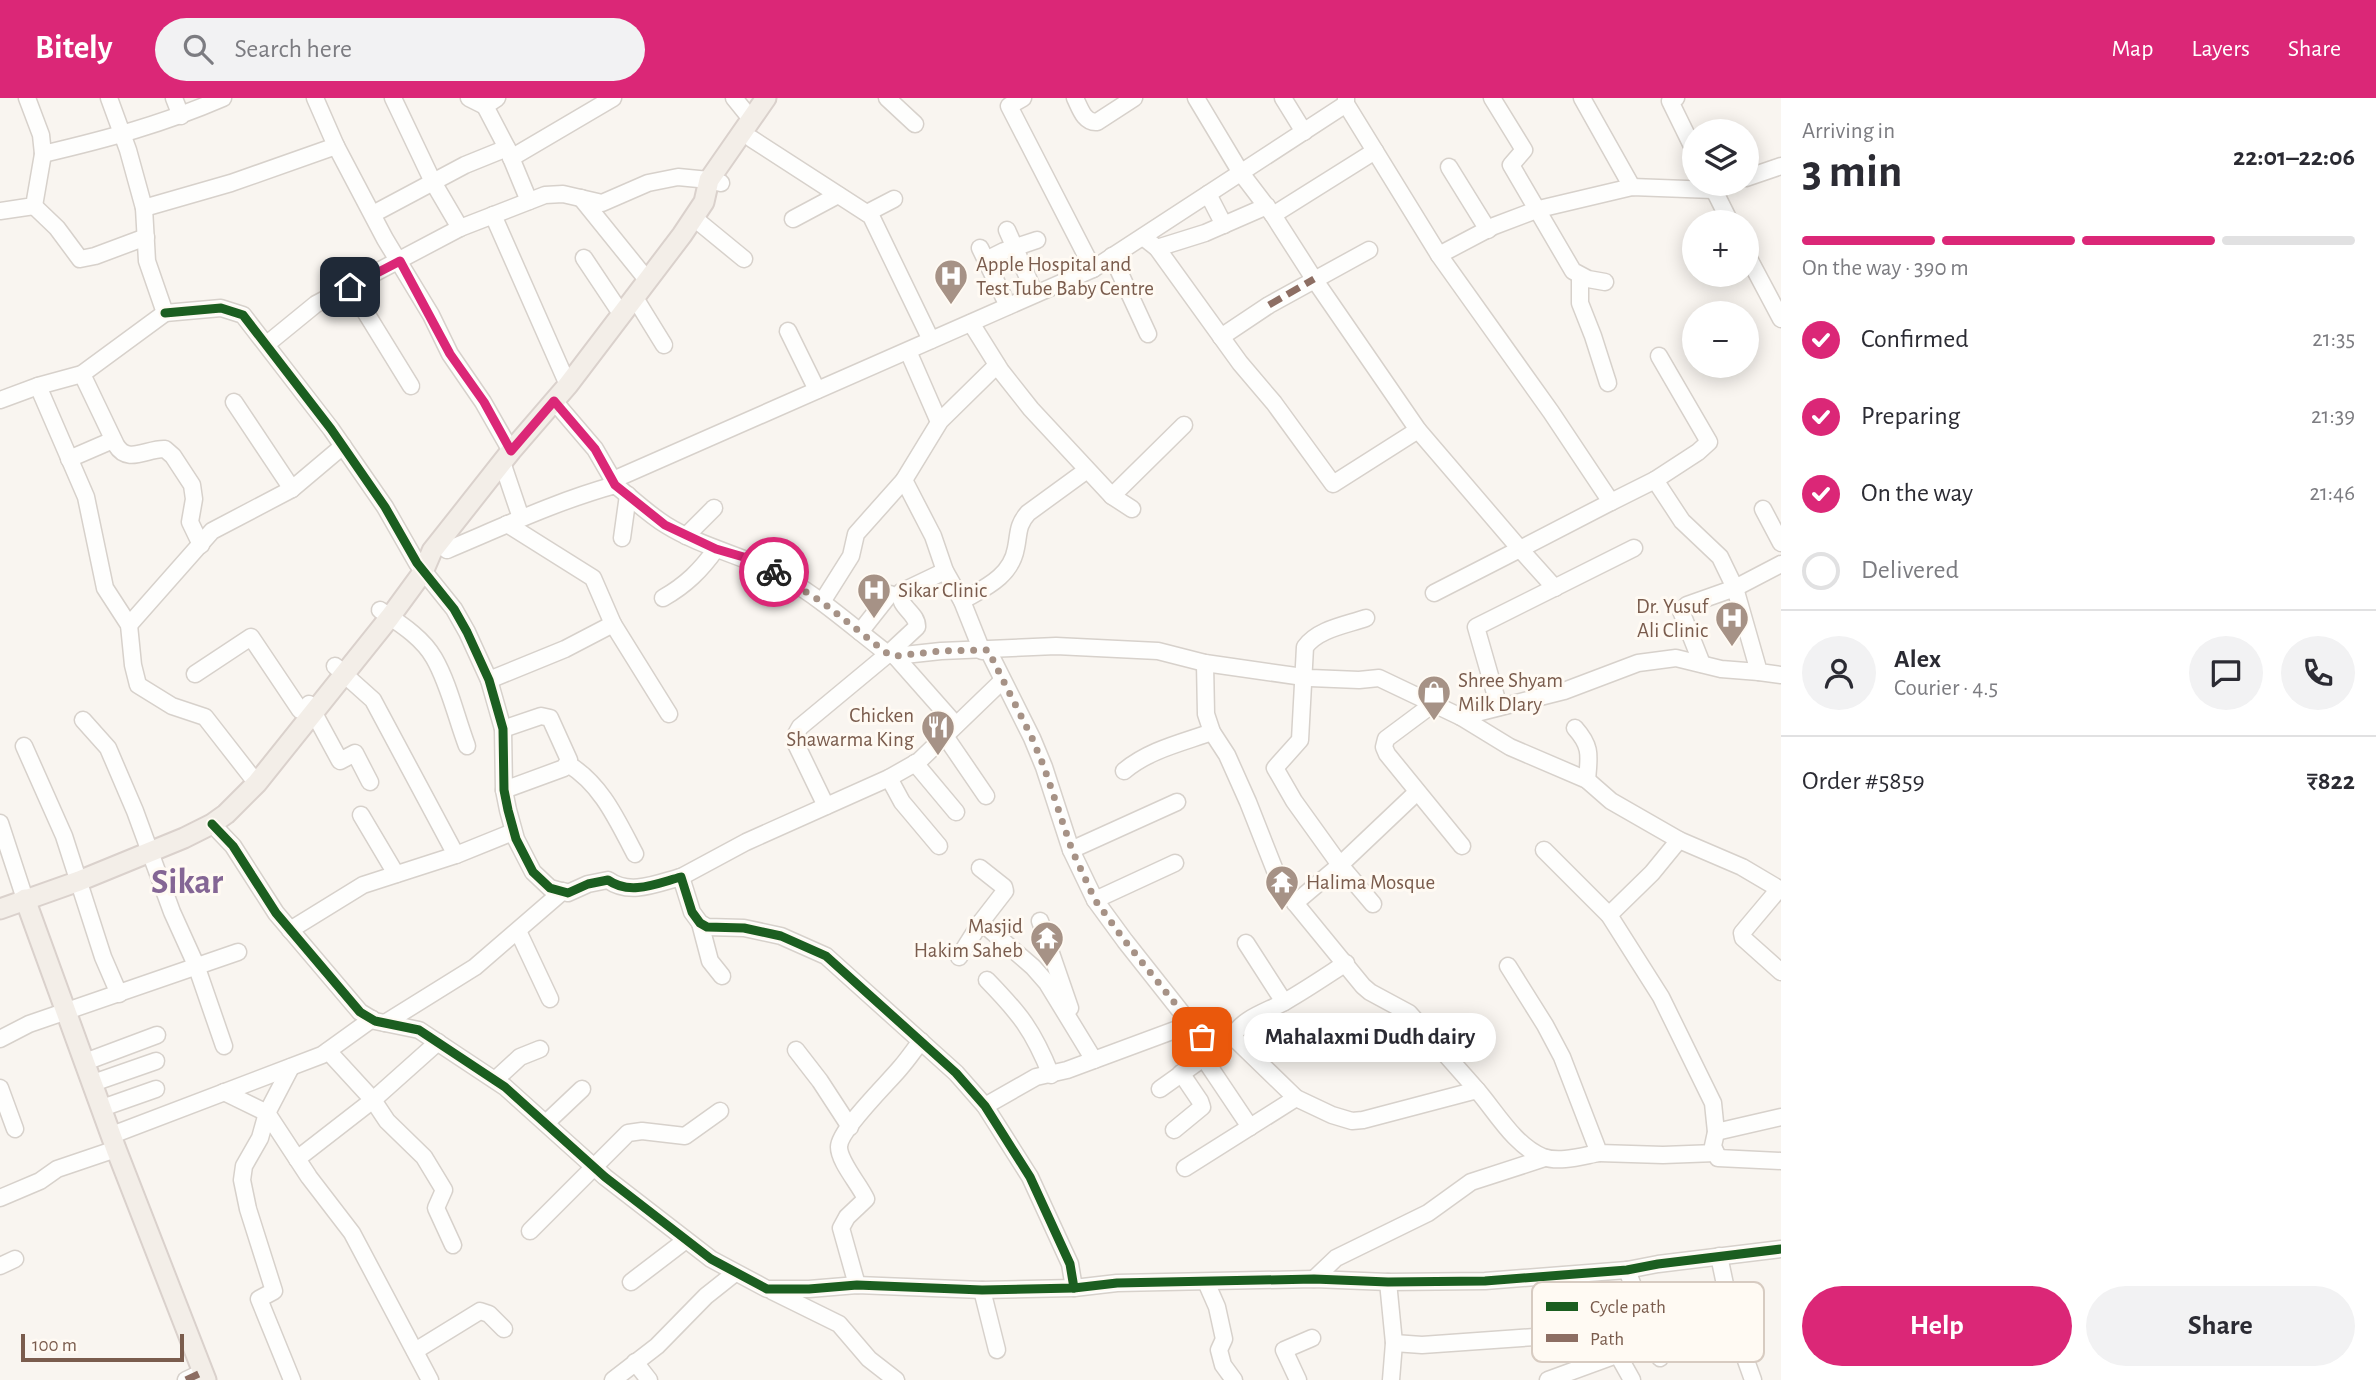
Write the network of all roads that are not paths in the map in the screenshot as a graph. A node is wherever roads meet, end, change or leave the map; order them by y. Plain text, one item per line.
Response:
1 (27, 98) edge
2 (109, 98) edge
3 (174, 98) edge
4 (223, 98) edge
5 (315, 98) edge
6 (393, 98) edge
7 (469, 98) edge
8 (613, 98) edge
9 (734, 98) edge
10 (766, 98) edge
11 (781, 98) edge
12 (887, 98) edge
13 (1075, 98) edge
14 (1134, 98) edge
15 (1196, 98) edge
16 (1283, 98) edge
17 (1492, 98) edge
18 (1582, 98) edge
19 (1672, 99) edge
20 (1012, 101) edge
21 (1346, 101) edge
22 (491, 102) edge
23 (181, 116) junction
24 (751, 118) junction
25 (1682, 122) edge
26 (915, 124) dead end
27 (1304, 132) junction
28 (122, 135) junction
29 (752, 139) junction
30 (336, 146) junction
31 (1375, 151) junction
32 (509, 153) junction
33 (43, 154) junction
34 (1781, 166) edge
35 (1449, 167) dead end
36 (1241, 173) junction
37 (1759, 174) edge
38 (433, 182) junction
39 (715, 182) junction
40 (1632, 187) junction
41 (1682, 187) edge
42 (1208, 194) junction
43 (838, 195) junction
44 (581, 198) junction
45 (894, 198) dead end
46 (529, 201) junction
47 (34, 206) junction
48 (144, 208) junction
49 (1539, 209) junction
50 (699, 210) junction
51 (0, 211) edge
52 (1270, 211) junction
53 (373, 214) junction
54 (867, 214) junction
55 (493, 215) junction
56 (793, 219) dead end
57 (1224, 225) junction
58 (460, 228) junction
59 (1007, 229) dead end
60 (1488, 230) junction
61 (146, 237) junction
62 (1143, 237) junction
63 (1037, 240) dead end
64 (1014, 248) junction
65 (1157, 248) junction
66 (1369, 250) dead end
67 (1112, 256) junction
68 (1438, 256) junction
69 (584, 258) dead end
70 (744, 259) dead end
71 (400, 261) junction
72 (1093, 269) junction
73 (1580, 276) junction
74 (1759, 278) edge
75 (1314, 279) junction
76 (648, 281) junction
77 (1605, 282) dead end
78 (350, 287) junction
79 (1035, 294) junction
80 (635, 298) junction
81 (1008, 306) junction
82 (165, 313) junction
83 (622, 315) junction
84 (1781, 319) edge
85 (971, 323) junction
86 (788, 331) dead end
87 (1148, 334) dead end
88 (1221, 337) junction
89 (931, 340) junction
90 (267, 344) junction
91 (664, 345) dead end
92 (908, 351) junction
93 (1660, 356) dead end
94 (998, 365) junction
95 (82, 374) junction
96 (1608, 383) dead end
97 (568, 385) junction
98 (38, 386) junction
99 (411, 386) dead end
100 (817, 390) junction
101 (0, 400) edge
102 (554, 401) junction
103 (234, 402) dead end
104 (939, 422) junction
105 (1184, 425) dead end
106 (1418, 430) junction
107 (113, 440) junction
108 (343, 446) junction
109 (506, 457) junction
110 (69, 459) junction
111 (1087, 470) junction
112 (904, 480) junction
113 (1655, 480) junction
114 (619, 487) junction
115 (292, 489) junction
116 (1112, 496) junction
117 (1611, 502) junction
118 (714, 508) dead end
119 (1132, 509) dead end
120 (1763, 509) dead end
121 (514, 521) junction
122 (686, 536) junction
123 (622, 538) dead end
124 (1781, 543) edge
125 (201, 545) junction
126 (1634, 548) dead end
127 (716, 549) junction
128 (1520, 549) junction
129 (430, 559) junction
130 (1781, 565) edge
131 (945, 571) junction
132 (1555, 588) junction
133 (1735, 588) junction
134 (1434, 593) dead end
135 (890, 594) dead end
136 (663, 598) dead end
137 (962, 601) junction
138 (822, 602) junction
139 (385, 613) junction
140 (1366, 618) dead end
141 (613, 624) junction
142 (129, 625) junction
143 (860, 632) junction
144 (985, 651) junction
145 (892, 655) junction
146 (1205, 663) junction
147 (1702, 664) junction
148 (339, 670) junction
149 (1759, 672) junction
150 (195, 674) dead end
151 (1781, 675) edge
152 (1303, 677) junction
153 (489, 680) junction
154 (1002, 681) junction
155 (1433, 704) junction
156 (1499, 707) junction
157 (307, 708) junction
158 (669, 714) dead end
159 (1461, 717) junction
160 (83, 720) dead end
161 (1575, 728) dead end
162 (503, 729) junction
163 (950, 731) junction
164 (1212, 732) junction
165 (24, 746) dead end
166 (467, 746) dead end
167 (915, 763) junction
168 (568, 764) junction
169 (1124, 771) dead end
170 (251, 776) junction
171 (889, 778) junction
172 (1587, 780) junction
173 (370, 782) dead end
174 (504, 790) junction
175 (1417, 792) junction
176 (986, 796) dead end
177 (236, 802) junction
178 (1177, 803) dead end
179 (826, 806) junction
180 (956, 812) dead end
181 (361, 815) dead end
182 (0, 823) edge
183 (212, 824) junction
184 (513, 832) junction
185 (1679, 840) junction
186 (939, 846) dead end
187 (1462, 846) dead end
188 (1072, 850) junction
189 (1544, 850) dead end
190 (149, 852) junction
191 (635, 854) dead end
192 (456, 855) junction
193 (1175, 863) dead end
194 (1340, 865) junction
195 (980, 868) dead end
196 (396, 874) junction
197 (681, 877) junction
198 (79, 881) junction
199 (1780, 890) edge
200 (564, 891) junction
201 (25, 899) junction
202 (1095, 900) junction
203 (1295, 903) junction
204 (1373, 904) dead end
205 (0, 909) edge
206 (1609, 915) junction
207 (1040, 921) dead end
208 (981, 922) junction
209 (700, 923) junction
210 (290, 930) junction
211 (518, 931) junction
212 (1246, 943) dead end
213 (238, 952) dead end
214 (959, 957) dead end
215 (1346, 963) junction
216 (195, 965) junction
217 (1507, 966) dead end
218 (1781, 972) edge
219 (722, 976) dead end
220 (987, 980) dead end
221 (119, 994) junction
222 (550, 999) dead end
223 (1284, 1002) junction
224 (67, 1012) junction
225 (378, 1021) junction
226 (1074, 1024) junction
227 (1191, 1024) junction
228 (157, 1035) dead end
229 (1233, 1037) junction
230 (0, 1039) edge
231 (920, 1041) junction
232 (438, 1042) junction
233 (224, 1046) dead end
234 (540, 1048) dead end
235 (796, 1050) dead end
236 (328, 1051) junction
237 (1208, 1054) junction
238 (1094, 1060) junction
239 (156, 1061) dead end
240 (85, 1062) junction
241 (291, 1067) junction
242 (1181, 1073) junction
243 (1051, 1075) junction
244 (495, 1080) junction
245 (93, 1083) junction
246 (0, 1088) edge
247 (156, 1089) dead end
248 (582, 1089) dead end
249 (1160, 1089) dead end
250 (1477, 1090) junction
251 (224, 1092) junction
252 (1296, 1098) junction
253 (373, 1100) junction
254 (985, 1106) junction
255 (102, 1108) junction
256 (720, 1111) dead end
257 (267, 1112) junction
258 (1781, 1117) edge
259 (546, 1123) junction
260 (850, 1127) junction
261 (1250, 1127) junction
262 (15, 1129) dead end
263 (1174, 1130) dead end
264 (1716, 1132) junction
265 (114, 1142) junction
266 (1599, 1153) junction
267 (1716, 1153) junction
268 (1545, 1157) junction
269 (297, 1159) junction
270 (1781, 1161) edge
271 (595, 1167) junction
272 (1185, 1168) dead end
273 (0, 1198) edge
274 (530, 1231) dead end
275 (686, 1240) junction
276 (453, 1245) dead end
277 (1781, 1249) edge
278 (1719, 1256) junction
279 (1627, 1270) junction
280 (735, 1273) junction
281 (1314, 1279) junction
282 (631, 1282) dead end
283 (1206, 1282) junction
284 (1388, 1282) junction
285 (1631, 1282) edge
286 (1724, 1282) edge
287 (857, 1284) junction
288 (1074, 1288) junction
289 (767, 1289) junction
290 (982, 1290) junction
291 (504, 1329) dead end
292 (1312, 1338) dead end
293 (1532, 1338) edge
294 (1394, 1343) junction
295 (998, 1350) dead end
296 (415, 1351) junction
297 (635, 1362) junction
298 (1599, 1362) edge
299 (1622, 1362) edge
300 (1747, 1362) edge
301 (198, 1378) edge
302 (1554, 1379) edge
303 (292, 1380) edge
304 (430, 1380) edge
305 (613, 1380) edge
306 (649, 1380) edge
307 (896, 1380) edge
308 (1234, 1380) edge
309 (1298, 1380) edge
310 (1391, 1380) edge
311 (1632, 1380) edge
312 (1753, 1380) edge

1 - 33 street
2 - 28 street
3 - 23 street
4 - 23 street
5 - 30 street
6 - 38 street
7 - 22 street
8 - 32 street
9 - 24 street
10 - 24 main road
11 - 29 main road
12 - 26 street
13 - 14 street
15 - 36 street
16 - 27 street
17 - 49 street
18 - 40 street
19 - 25 street
20 - 72 street
21 - 27 street
21 - 31 street
22 - 32 street
23 - 28 street
24 - 39 main road
27 - 36 street
28 - 33 street
28 - 48 street
29 - 39 main road
29 - 43 street
30 - 48 street
30 - 53 street
31 - 52 street
31 - 68 street
32 - 38 street
32 - 46 street
33 - 47 street
34 - 37 street
35 - 60 street
36 - 42 street
36 - 52 street
38 - 53 street
38 - 58 street
39 - 44 street
39 - 50 main road
40 - 41 street
40 - 49 street
42 - 57 street
42 - 62 street
43 - 54 street
43 - 56 street
44 - 46 street
44 - 76 street
45 - 54 street
46 - 55 street
47 - 51 street
47 - 61 street
48 - 61 street
49 - 60 street
49 - 73 street
50 - 70 street
50 - 76 main road
52 - 57 street
52 - 75 street
53 - 71 street
54 - 89 street
55 - 58 street
55 - 97 street
57 - 65 street
58 - 71 street
59 - 64 street
60 - 68 street
61 - 82 street
62 - 65 street
62 - 67 street
63 - 64 street
64 - 79 street
64 - 81 street
65 - 88 street
66 - 75 street
67 - 72 street
67 - 87 street
68 - 117 street
69 - 83 street
71 - 78 street
71 - 109 street
72 - 79 street
73 - 77 street
73 - 96 street
74 - 84 street
75 - 88 street
75 - 106 street
76 - 80 main road
78 - 90 street
78 - 99 street
79 - 81 street
80 - 83 main road
80 - 91 street
81 - 85 street
82 - 90 street
82 - 95 street
83 - 97 main road
85 - 89 street
85 - 94 street
86 - 100 street
88 - 106 street
89 - 92 street
90 - 108 street
92 - 100 street
92 - 104 street
93 - 113 street
94 - 104 street
94 - 111 street
95 - 98 street
95 - 107 street
97 - 102 main road
98 - 101 street
98 - 110 street
100 - 114 street
102 - 109 main road
102 - 114 street
103 - 115 street
104 - 112 street
105 - 116 street
106 - 128 street
107 - 110 street
107 - 125 street
108 - 115 street
108 - 129 street
109 - 121 street
109 - 129 main road
110 - 142 street
111 - 116 street
111 - 137 street
112 - 131 street
112 - 138 street
113 - 117 street
113 - 133 street
114 - 121 street
114 - 122 street
114 - 123 street
115 - 125 street
116 - 119 street
117 - 128 street
118 - 122 street
120 - 124 street
121 - 129 street
121 - 141 street
122 - 127 street
125 - 142 street
126 - 132 street
127 - 136 street
127 - 138 street
128 - 132 street
128 - 134 street
129 - 139 main road
129 - 153 street
130 - 133 street
131 - 137 street
131 - 145 street
132 - 156 street
133 - 147 street
133 - 149 street
135 - 143 street
137 - 144 street
138 - 143 street
139 - 148 main road
139 - 166 street
140 - 152 street
141 - 153 street
141 - 158 street
142 - 170 street
143 - 145 street
144 - 145 street
144 - 146 street
144 - 154 street
145 - 163 street
145 - 179 street
146 - 152 street
146 - 164 street
147 - 149 street
147 - 156 street
148 - 157 main road
148 - 192 street
149 - 151 street
150 - 157 street
152 - 155 street
152 - 194 street
153 - 162 street
154 - 163 street
154 - 188 street
155 - 159 street
155 - 175 street
156 - 159 street
157 - 170 main road
157 - 173 street
157 - 177 main road
159 - 172 street
160 - 190 street
161 - 172 street
162 - 168 street
162 - 174 street
163 - 167 street
163 - 176 street
164 - 169 street
164 - 203 street
165 - 198 street
167 - 171 street
167 - 180 street
168 - 174 street
168 - 191 street
170 - 177 main road
171 - 179 street
171 - 186 street
172 - 185 street
174 - 184 street
175 - 187 street
175 - 194 street
177 - 183 main road
178 - 188 street
179 - 197 street
181 - 196 street
182 - 201 street
183 - 190 main road
183 - 210 street
184 - 192 street
184 - 200 street
185 - 199 street
185 - 206 street
188 - 202 street
189 - 206 street
190 - 198 main road
190 - 216 street
192 - 196 street
193 - 202 street
194 - 203 street
194 - 204 street
195 - 208 street
196 - 210 street
197 - 200 street
197 - 209 street
198 - 201 main road
198 - 221 street
199 - 218 street
200 - 211 street
201 - 205 main road
201 - 224 main road
202 - 227 street
203 - 215 street
206 - 264 street
207 - 226 street
208 - 214 street
208 - 226 street
209 - 219 street
209 - 231 street
210 - 225 street
211 - 222 street
211 - 225 street
212 - 223 street
213 - 216 street
215 - 223 street
215 - 250 street
216 - 221 street
216 - 233 street
217 - 266 street
220 - 243 street
221 - 224 street
223 - 229 street
224 - 230 street
224 - 240 main road
225 - 232 street
225 - 236 street
226 - 238 street
227 - 237 street
227 - 238 street
228 - 240 street
229 - 237 street
229 - 252 street
231 - 254 street
231 - 260 street
232 - 244 street
232 - 253 street
234 - 244 street
235 - 260 street
236 - 241 street
236 - 253 street
237 - 242 street
237 - 261 street
238 - 243 street
239 - 245 street
240 - 245 main road
241 - 251 street
241 - 257 street
242 - 249 street
242 - 263 street
243 - 254 street
244 - 259 street
245 - 255 main road
246 - 262 street
247 - 255 street
248 - 259 street
250 - 252 street
250 - 268 street
251 - 257 street
251 - 265 street
252 - 261 street
253 - 269 street
253 - 276 street
254 - 288 street
255 - 265 main road
256 - 271 street
257 - 269 street
257 - 303 street
258 - 264 street
259 - 271 street
260 - 287 street
261 - 272 street
264 - 267 street
265 - 273 street
265 - 301 main road
266 - 267 street
266 - 268 street
267 - 270 street
268 - 281 street
269 - 296 street
271 - 274 street
271 - 275 street
275 - 280 street
275 - 282 street
277 - 278 street
278 - 279 street
278 - 286 street
279 - 284 street
279 - 285 street
280 - 289 street
280 - 297 street
281 - 283 street
281 - 284 street
283 - 288 street
283 - 308 street
284 - 294 street
287 - 289 street
287 - 290 street
288 - 290 street
289 - 307 street
290 - 295 street
291 - 296 street
292 - 309 street
293 - 294 street
294 - 310 street
296 - 304 street
297 - 305 street
297 - 306 street
298 - 302 street
299 - 311 street
300 - 312 street

